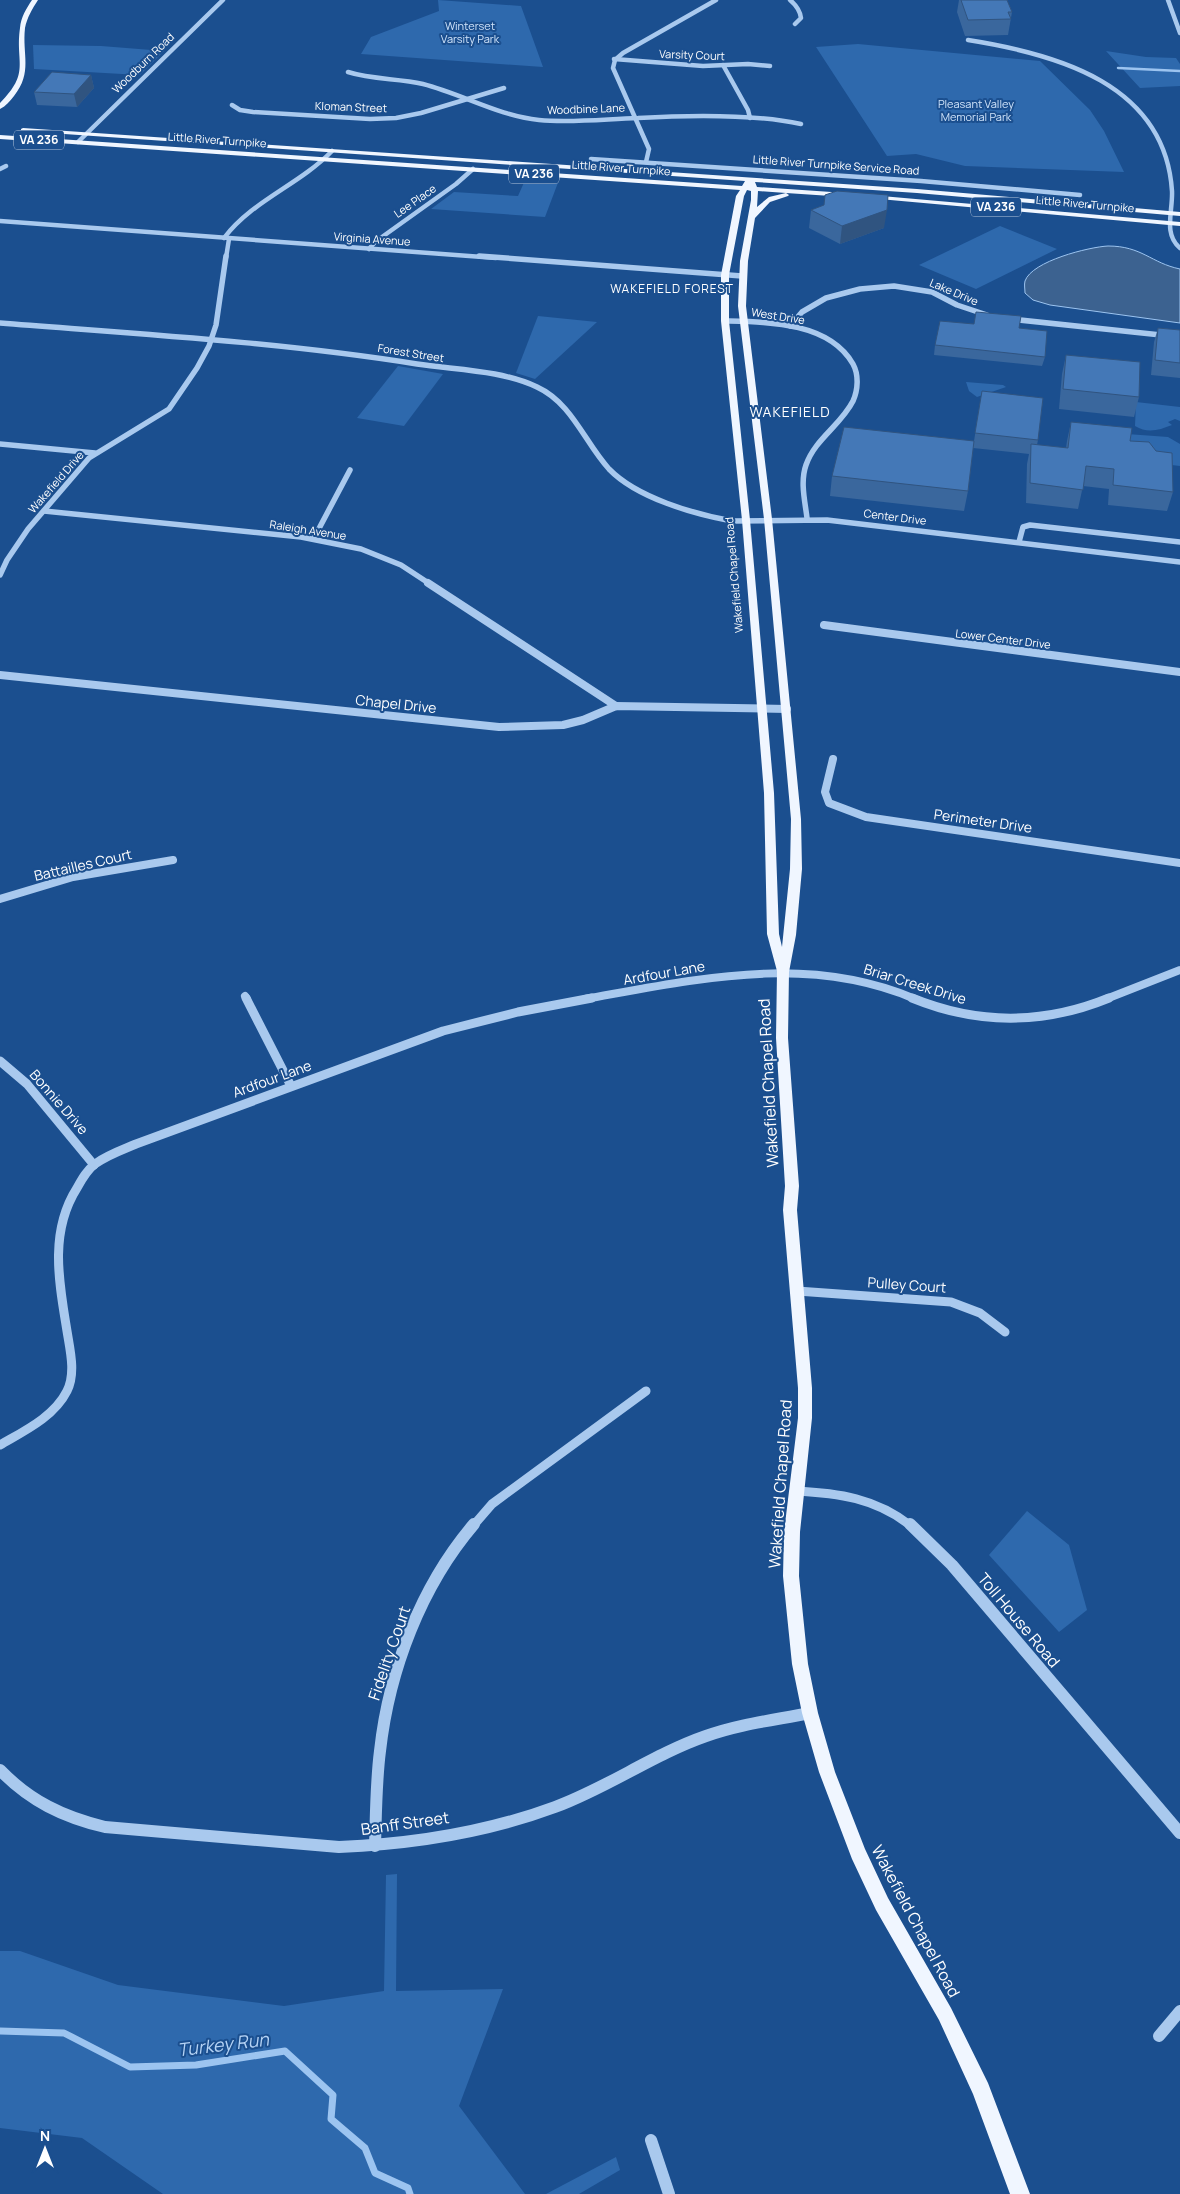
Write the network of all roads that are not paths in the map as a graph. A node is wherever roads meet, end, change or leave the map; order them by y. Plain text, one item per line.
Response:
1 (35, 0) edge
2 (223, 0) edge
3 (716, 0) edge
4 (790, 0) edge
5 (1168, 0) edge
6 (795, 24) dead end
7 (1180, 33) edge
8 (968, 40) dead end
9 (614, 60) junction
10 (723, 65) junction
11 (770, 66) dead end
12 (348, 72) dead end
13 (504, 88) dead end
14 (468, 99) junction
15 (232, 105) dead end
16 (0, 107) edge
17 (635, 117) junction
18 (750, 118) junction
19 (801, 124) dead end
20 (17, 129) dead end
21 (86, 134) junction
22 (0, 137) edge
23 (78, 142) junction
24 (332, 151) junction
25 (325, 159) junction
26 (591, 159) dead end
27 (646, 162) junction
28 (6, 166) dead end
29 (0, 169) edge
30 (752, 169) junction
31 (473, 170) junction
32 (750, 179) junction
33 (743, 188) junction
34 (754, 189) junction
35 (822, 193) junction
36 (852, 195) edge
37 (1080, 195) dead end
38 (862, 196) edge
39 (1176, 214) edge
40 (0, 221) edge
41 (752, 222) junction
42 (1170, 223) junction
43 (1180, 224) edge
44 (227, 238) junction
45 (1180, 248) edge
46 (369, 249) junction
47 (725, 275) junction
48 (742, 276) junction
49 (996, 317) edge
50 (1004, 318) edge
51 (725, 321) junction
52 (743, 321) junction
53 (0, 323) edge
54 (790, 326) junction
55 (1180, 337) edge
56 (211, 339) junction
57 (0, 444) edge
58 (95, 454) junction
59 (350, 470) dead end
60 (44, 511) junction
61 (807, 518) junction
62 (768, 519) junction
63 (746, 520) junction
64 (314, 538) junction
65 (1019, 542) junction
66 (1180, 542) edge
67 (1180, 557) edge
68 (1170, 560) junction
69 (1180, 562) edge
70 (0, 575) edge
71 (824, 625) dead end
72 (1180, 672) edge
73 (0, 675) edge
74 (616, 706) junction
75 (762, 709) junction
76 (787, 710) junction
77 (833, 759) dead end
78 (173, 860) dead end
79 (1180, 863) edge
80 (0, 899) edge
81 (1180, 970) edge
82 (783, 972) junction
83 (245, 996) dead end
84 (0, 1061) edge
85 (291, 1086) junction
86 (94, 1165) junction
87 (798, 1291) junction
88 (1005, 1332) dead end
89 (646, 1391) dead end
90 (0, 1445) edge
91 (795, 1491) junction
92 (810, 1713) junction
93 (0, 1770) edge
94 (1180, 1833) edge
95 (375, 1846) junction
96 (1180, 2011) edge
97 (1159, 2036) dead end
98 (651, 2140) dead end
99 (669, 2194) edge
100 (1020, 2194) edge

1 - 16 main road
2 - 21 street, Woodburn Road
3 - 9 street
4 - 6 street
5 - 7 street
8 - 39 street
9 - 10 street, Varsity Court
9 - 17 street
10 - 11 street, Varsity Court
10 - 18 street
12 - 14 street, Woodbine Lane
13 - 14 street, Kloman Street
14 - 15 street, Kloman Street
14 - 17 street, Woodbine Lane
17 - 18 street, Woodbine Lane
17 - 27 street
18 - 19 street, Woodbine Lane
20 - 21 main road, Little River Turnpike / VA 236
21 - 23 street, Woodburn Road
21 - 24 main road, Little River Turnpike / VA 236
22 - 23 main road, Little River Turnpike / VA 236
23 - 25 main road, Little River Turnpike / VA 236
24 - 25 street, Wakefield Drive
24 - 32 main road, Little River Turnpike / VA 236
25 - 31 main road, Little River Turnpike / VA 236
25 - 44 street, Wakefield Drive
26 - 27 street, Little River Turnpike Service Road
27 - 30 street, Little River Turnpike Service Road
28 - 29 street
30 - 32 street, Wakefield Chapel Road
30 - 37 street, Little River Turnpike Service Road
31 - 33 main road, Little River Turnpike / VA 236
31 - 46 street, Lee Place
32 - 33 main road, Wakefield Chapel Road
32 - 34 main road, Wakefield Chapel Road
32 - 39 main road, Little River Turnpike / VA 236
33 - 34 main road, Little River Turnpike / VA 236
33 - 47 main road, Wakefield Chapel Road
34 - 35 main road, Little River Turnpike / VA 236
34 - 41 main road, Wakefield Chapel Road
35 - 36 main road, Little River Turnpike / VA 236
35 - 41 main road
38 - 42 main road, Little River Turnpike / VA 236
39 - 42 street
40 - 44 street, Virginia Avenue
41 - 48 main road, Wakefield Chapel Road
42 - 43 main road, Little River Turnpike / VA 236
42 - 45 street
44 - 46 street, Virginia Avenue
44 - 56 street, Wakefield Drive
46 - 47 street, Virginia Avenue
47 - 48 street, Virginia Avenue
47 - 51 main road, Wakefield Chapel Road
48 - 52 main road, Wakefield Chapel Road
49 - 54 street, Lake Drive
50 - 55 street
51 - 52 street, West Drive
51 - 63 main road, Wakefield Chapel Road
52 - 54 street, West Drive
52 - 62 main road, Wakefield Chapel Road
53 - 56 street, Forest Street
54 - 61 street, West Drive
56 - 58 street, Wakefield Drive
56 - 63 street, Forest Street
57 - 58 street
58 - 60 street, Wakefield Drive
59 - 64 street
60 - 64 street, Raleigh Avenue
60 - 70 street, Wakefield Drive
61 - 62 street, Center Drive
61 - 65 street, Center Drive
62 - 63 street, Forest Street
62 - 76 main road, Wakefield Chapel Road
63 - 75 main road, Wakefield Chapel Road
64 - 74 street, Raleigh Avenue
65 - 66 street
65 - 68 street, Center Drive
67 - 68 street, Center Drive
68 - 69 street, Center Drive
71 - 72 street, Lower Center Drive
73 - 74 street, Chapel Drive
74 - 75 street, Chapel Drive
75 - 76 street, Chapel Drive
75 - 82 main road, Wakefield Chapel Road
76 - 82 main road, Wakefield Chapel Road
77 - 79 street, Perimeter Drive
78 - 80 street, Battailles Court
81 - 82 street, Briar Creek Drive
82 - 85 street, Ardfour Lane
82 - 87 main road, Wakefield Chapel Road
83 - 85 street
84 - 86 street, Bonnie Drive
85 - 86 street, Ardfour Lane
86 - 90 street, Ardfour Lane
87 - 88 street, Pulley Court
87 - 91 main road, Wakefield Chapel Road
89 - 95 street, Fidelity Court
91 - 92 main road, Wakefield Chapel Road
91 - 94 street, Toll House Road
92 - 95 street, Banff Street
92 - 100 main road, Wakefield Chapel Road
93 - 95 street, Banff Street
96 - 97 street
98 - 99 street

